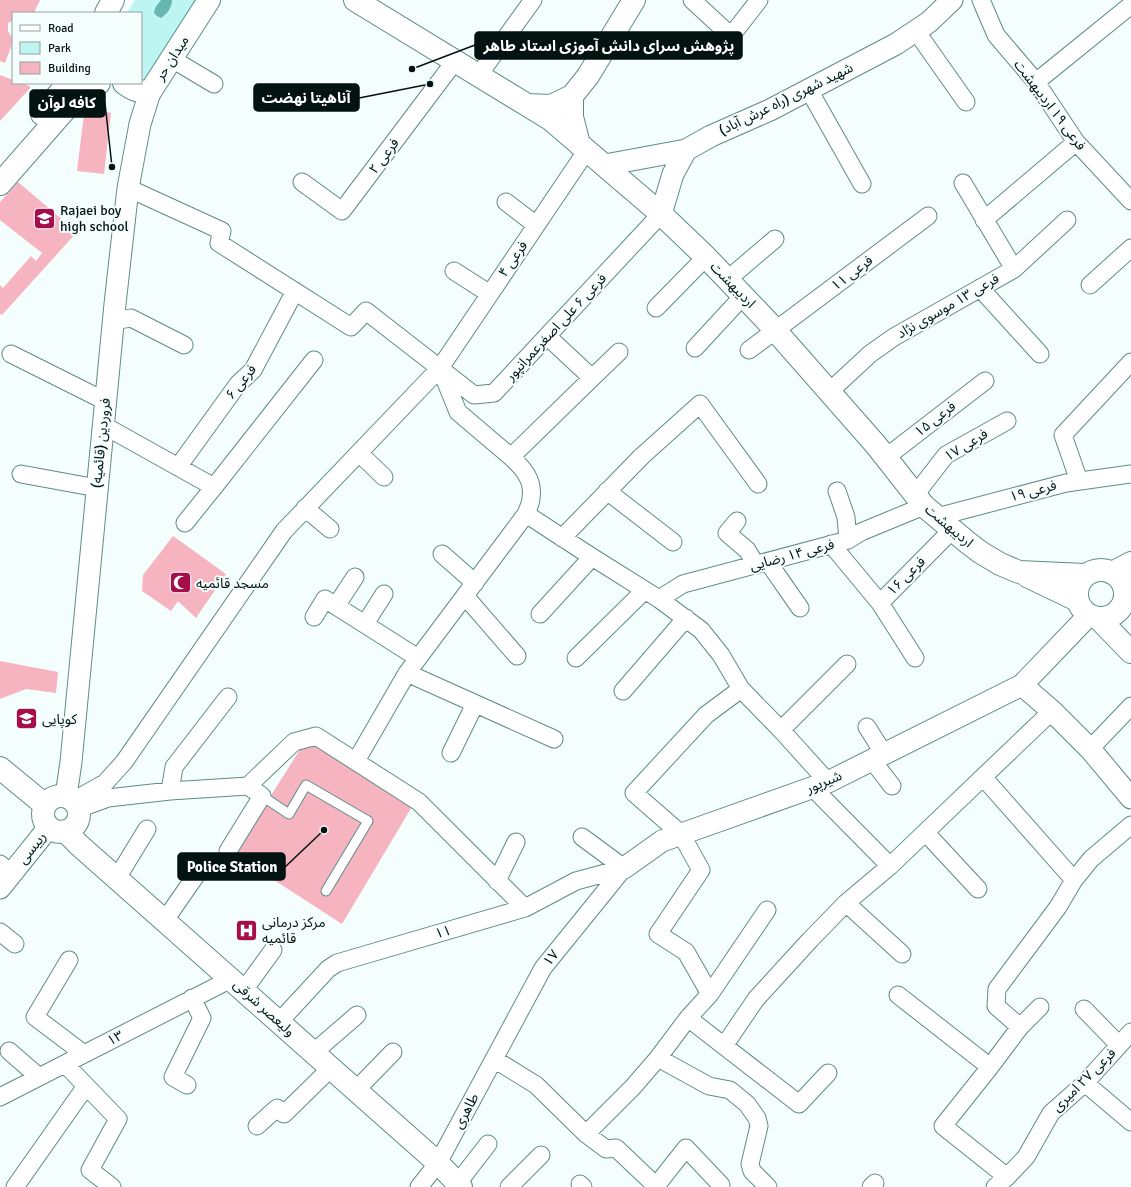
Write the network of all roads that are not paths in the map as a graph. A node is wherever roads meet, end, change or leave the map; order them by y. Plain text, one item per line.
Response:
1 (113, 0) edge
2 (209, 0) edge
3 (355, 0) edge
4 (533, 0) edge
5 (634, 0) edge
6 (692, 0) edge
7 (760, 0) edge
8 (952, 0) edge
9 (981, 0) edge
10 (1131, 5) edge
11 (107, 12) edge
12 (916, 31) junction
13 (172, 59) junction
14 (455, 61) junction
15 (478, 76) junction
16 (142, 79) edge
17 (1036, 82) junction
18 (67, 84) edge
19 (96, 84) edge
20 (214, 84) dead end
21 (131, 86) edge
22 (809, 90) junction
23 (572, 96) junction
24 (966, 102) dead end
25 (527, 105) junction
26 (1076, 142) junction
27 (583, 147) junction
28 (686, 150) junction
29 (0, 162) edge
30 (605, 165) junction
31 (302, 182) dead end
32 (963, 183) dead end
33 (0, 184) edge
34 (862, 184) dead end
35 (128, 188) junction
36 (1131, 201) edge
37 (506, 202) dead end
38 (661, 214) junction
39 (928, 216) dead end
40 (984, 220) junction
41 (1066, 220) dead end
42 (536, 225) junction
43 (775, 239) dead end
44 (1131, 248) edge
45 (706, 257) junction
46 (1014, 269) junction
47 (454, 271) dead end
48 (728, 279) junction
49 (1090, 285) dead end
50 (980, 288) junction
51 (295, 291) junction
52 (490, 294) junction
53 (744, 296) junction
54 (656, 308) dead end
55 (113, 321) junction
56 (775, 330) junction
57 (547, 336) junction
58 (184, 345) dead end
59 (695, 348) dead end
60 (749, 350) dead end
61 (619, 352) dead end
62 (11, 354) dead end
63 (1040, 354) dead end
64 (314, 360) dead end
65 (1131, 362) edge
66 (440, 368) junction
67 (592, 378) junction
68 (985, 381) dead end
69 (829, 392) junction
70 (105, 401) junction
71 (1008, 420) dead end
72 (103, 425) junction
73 (359, 452) junction
74 (511, 457) junction
75 (885, 458) junction
76 (178, 467) junction
77 (21, 474) dead end
78 (1131, 474) edge
79 (384, 477) dead end
80 (1079, 481) junction
81 (758, 484) dead end
82 (214, 486) junction
83 (97, 488) junction
84 (607, 491) junction
85 (837, 491) dead end
86 (305, 508) junction
87 (932, 512) junction
88 (526, 514) junction
89 (737, 521) dead end
90 (185, 522) dead end
91 (330, 528) dead end
92 (562, 538) junction
93 (848, 540) junction
94 (673, 542) dead end
95 (832, 544) junction
96 (442, 554) dead end
97 (592, 557) junction
98 (762, 564) junction
99 (1122, 568) edge
100 (1019, 572) junction
101 (1086, 575) junction
102 (354, 577) dead end
103 (470, 589) junction
104 (384, 594) dead end
105 (652, 594) junction
106 (880, 603) junction
107 (336, 606) junction
108 (800, 608) dead end
109 (1126, 610) edge
110 (1088, 611) junction
111 (540, 614) dead end
112 (314, 617) dead end
113 (686, 618) junction
114 (365, 624) junction
115 (1131, 652) edge
116 (517, 656) dead end
117 (418, 658) junction
118 (576, 658) dead end
119 (915, 658) dead end
120 (847, 664) dead end
121 (407, 673) junction
122 (1022, 685) junction
123 (741, 689) junction
124 (623, 691) dead end
125 (228, 697) dead end
126 (475, 704) junction
127 (1131, 706) edge
128 (1052, 711) junction
129 (867, 727) dead end
130 (781, 730) junction
131 (554, 739) dead end
132 (1090, 749) junction
133 (451, 753) dead end
134 (878, 757) junction
135 (356, 761) junction
136 (0, 768) edge
137 (982, 777) junction
138 (820, 785) junction
139 (248, 786) junction
140 (892, 786) dead end
141 (170, 791) junction
142 (262, 796) junction
143 (1131, 798) edge
144 (72, 802) junction
145 (45, 805) junction
146 (1131, 825) edge
147 (57, 829) junction
148 (147, 829) dead end
149 (926, 833) junction
150 (681, 834) junction
151 (582, 837) dead end
152 (516, 842) dead end
153 (228, 851) dead end
154 (890, 866) junction
155 (624, 868) junction
156 (198, 874) dead end
157 (4, 876) edge
158 (117, 878) junction
159 (1074, 880) junction
160 (497, 881) junction
161 (978, 889) dead end
162 (326, 891) dead end
163 (846, 903) junction
164 (525, 908) junction
165 (767, 910) dead end
166 (165, 920) junction
167 (0, 932) edge
168 (15, 944) dead end
169 (273, 950) dead end
170 (902, 954) dead end
171 (69, 960) dead end
172 (237, 985) junction
173 (710, 994) junction
174 (898, 995) dead end
175 (192, 998) junction
176 (1040, 1008) dead end
177 (1084, 1009) dead end
178 (357, 1014) dead end
179 (688, 1018) junction
180 (279, 1022) junction
181 (1020, 1027) junction
182 (1131, 1032) edge
183 (1119, 1044) junction
184 (724, 1046) junction
185 (9, 1050) dead end
186 (313, 1052) junction
187 (393, 1052) dead end
188 (84, 1054) junction
189 (494, 1058) junction
190 (658, 1058) junction
191 (65, 1064) junction
192 (990, 1067) junction
193 (331, 1068) junction
194 (828, 1073) dead end
195 (39, 1077) junction
196 (1085, 1082) junction
197 (188, 1084) dead end
198 (86, 1086) junction
199 (356, 1090) junction
200 (0, 1097) edge
201 (1131, 1122) edge
202 (257, 1126) dead end
203 (586, 1134) junction
204 (488, 1144) dead end
205 (541, 1155) dead end
206 (438, 1163) junction
207 (1001, 1182) edge
208 (459, 1185) edge
209 (721, 1185) dead end
210 (15, 1187) edge
211 (112, 1187) edge
212 (419, 1187) edge
213 (509, 1187) edge
214 (656, 1187) edge
215 (768, 1187) edge

1 - 11 main road
2 - 13 main road, میدان حر
3 - 14 main road, اردیبهشت
4 - 15 street
5 - 23 main road
6 - 7 street
8 - 12 street, شهید شهری (راه عرش آباد)
9 - 17 street, فرعی ۱۹ اردیبهشت
10 - 17 street
12 - 22 street, شهید شهری (راه عرش آباد)
12 - 24 street
13 - 16 main road, میدان حر
13 - 20 street
14 - 15 main road, اردیبهشت
14 - 31 street, فرعی ۲
15 - 25 main road, اردیبهشت
17 - 26 street, فرعی ۱۹ اردیبهشت
18 - 29 main road
19 - 33 main road
21 - 35 street, فروردین (قائمیه)
22 - 28 street, شهید شهری (راه عرش آباد)
22 - 34 street
23 - 25 main road
23 - 27 main road
25 - 27 main road, اردیبهشت
26 - 36 street, فرعی ۱۹ اردیبهشت
26 - 40 street
27 - 30 main road, اردیبهشت
27 - 42 street, فرعی ۴
28 - 30 street, شهید شهری (راه عرش آباد)
28 - 38 street
30 - 38 main road, اردیبهشت
32 - 40 street
35 - 51 street
35 - 55 street, فروردین (قائمیه)
37 - 42 street
38 - 45 main road, اردیبهشت
38 - 57 street, فرعی ۶ علی اصغرعمرانپور
39 - 56 street, فرعی ۱۱
40 - 46 street
41 - 46 street, فرعی ۱‍۳ موسوی نژاد
42 - 52 street, فرعی ۴
43 - 48 street
44 - 49 street
45 - 48 main road, اردیبهشت
45 - 54 street
46 - 50 street, فرعی ۱‍۳ موسوی نژاد
47 - 52 street
48 - 53 main road, اردیبهشت
50 - 63 street
50 - 69 street, فرعی ۱‍۳ موسوی نژاد
51 - 66 street, فرعی ۶ علی اصغرعمرانپور
51 - 76 street, فرعی ۶
52 - 66 street, فرعی ۴
53 - 56 main road, اردیبهشت
53 - 59 street
55 - 58 street
55 - 70 street, فروردین (قائمیه)
56 - 60 street, فرعی ۱۱
56 - 69 main road, اردیبهشت
57 - 66 street, فرعی ۶ علی اصغرعمرانپور
57 - 67 street
61 - 67 street
62 - 70 street
64 - 82 street
65 - 80 street
66 - 73 street, فرعی ۴
66 - 74 street
67 - 74 street
68 - 75 street, فرعی ۱۵
69 - 75 main road, اردیبهشت
70 - 72 street, فروردین (قائمیه)
71 - 87 street, فرعی ۱۷
72 - 76 street
72 - 83 street, فروردین (قائمیه)
73 - 79 street
73 - 86 street, فرعی ۴
74 - 88 street
75 - 87 main road, اردیبهشت
76 - 82 street
77 - 83 street
78 - 80 street, فرعی ۱۹
80 - 87 street, فرعی ۱۹
81 - 84 street
82 - 90 street
83 - 144 street, فروردین (قائمیه)
84 - 92 street
84 - 94 street
85 - 93 street
86 - 91 street
86 - 144 street, فرعی ۴
87 - 93 street, فرعی ۱۴ رضایی
87 - 100 main road, اردیبهشت
87 - 106 street, فرعی ۱۶
88 - 92 street
88 - 103 street
89 - 98 street
92 - 97 street
93 - 95 street, فرعی ۱۴ رضایی
95 - 98 street, فرعی ۱۴ رضایی
95 - 106 street, فرعی ۱۶
96 - 103 street
97 - 105 street
97 - 111 street
98 - 105 street, فرعی ۱۴ رضایی
98 - 108 street
99 - 101 main road, اردیبهشت
99 - 109 main road, اردیبهشت
100 - 101 main road, اردیبهشت
100 - 110 main road
101 - 110 main road
102 - 107 street
103 - 116 street
103 - 117 street
104 - 114 street
105 - 113 street
105 - 118 street, فرعی ۱۴ رضایی
106 - 119 street
107 - 112 street
107 - 114 street
109 - 110 main road, اردیبهشت
110 - 115 main road
110 - 122 street, شیرپور
113 - 123 street
113 - 124 street
114 - 117 street
117 - 121 street
120 - 130 street
121 - 126 street
121 - 135 street
122 - 128 street
122 - 134 street, شیرپور
123 - 130 street
123 - 150 street
125 - 141 street
126 - 131 street
126 - 133 street
127 - 132 street
128 - 132 street
128 - 137 street
129 - 134 street
130 - 138 street
132 - 143 street
134 - 138 street, شیرپور
134 - 140 street
135 - 139 street
135 - 160 street
136 - 145 main road
137 - 149 street
137 - 159 street
138 - 150 street, شیرپور
138 - 154 street
139 - 141 street
139 - 142 street
141 - 144 street
142 - 153 street
142 - 162 lane
144 - 145 main road
144 - 147 main road
145 - 147 main road
146 - 159 street
147 - 157 street, رییسی
147 - 158 main road, ولیعصر شرقی
148 - 158 street
149 - 154 street
149 - 161 street
150 - 155 street, شیرپور
150 - 173 street
151 - 155 street
152 - 160 street
154 - 163 street
155 - 164 street, ۱۱
155 - 189 street, ۱۷
156 - 166 street
158 - 166 main road, ولیعصر شرقی
159 - 181 street
160 - 164 street
163 - 170 street
163 - 184 street
164 - 180 street, ۱۱
165 - 173 street
166 - 172 main road, ولیعصر شرقی
167 - 168 street
169 - 172 street
171 - 188 street
172 - 175 street, ۱۳
172 - 180 main road, ولیعصر شرقی
173 - 179 street
174 - 192 street
175 - 188 street, ۱۳
175 - 197 street
176 - 181 street
177 - 183 street
178 - 186 street
179 - 184 street
179 - 190 street
180 - 186 main road, ولیعصر شرقی
181 - 192 street
182 - 183 street, فرعی ۲۷ امیری
183 - 196 street, فرعی ۲۷ امیری
184 - 194 street
185 - 195 street
186 - 193 main road, ولیعصر شرقی
187 - 199 street
188 - 191 street, ۱۳
189 - 203 street
189 - 206 street, طاهری
190 - 203 street
190 - 215 street
191 - 195 street, ۱۳
191 - 198 street
192 - 207 street
193 - 199 main road, ولیعصر شرقی
193 - 202 street
195 - 200 street, ۱۳
196 - 201 street
196 - 207 street, فرعی ۲۷ امیری
198 - 210 street
198 - 211 street
199 - 206 main road, ولیعصر شرقی
203 - 214 street
204 - 208 street
205 - 213 street
206 - 208 main road, ولیعصر شرقی
206 - 212 street, طاهری
209 - 214 street

